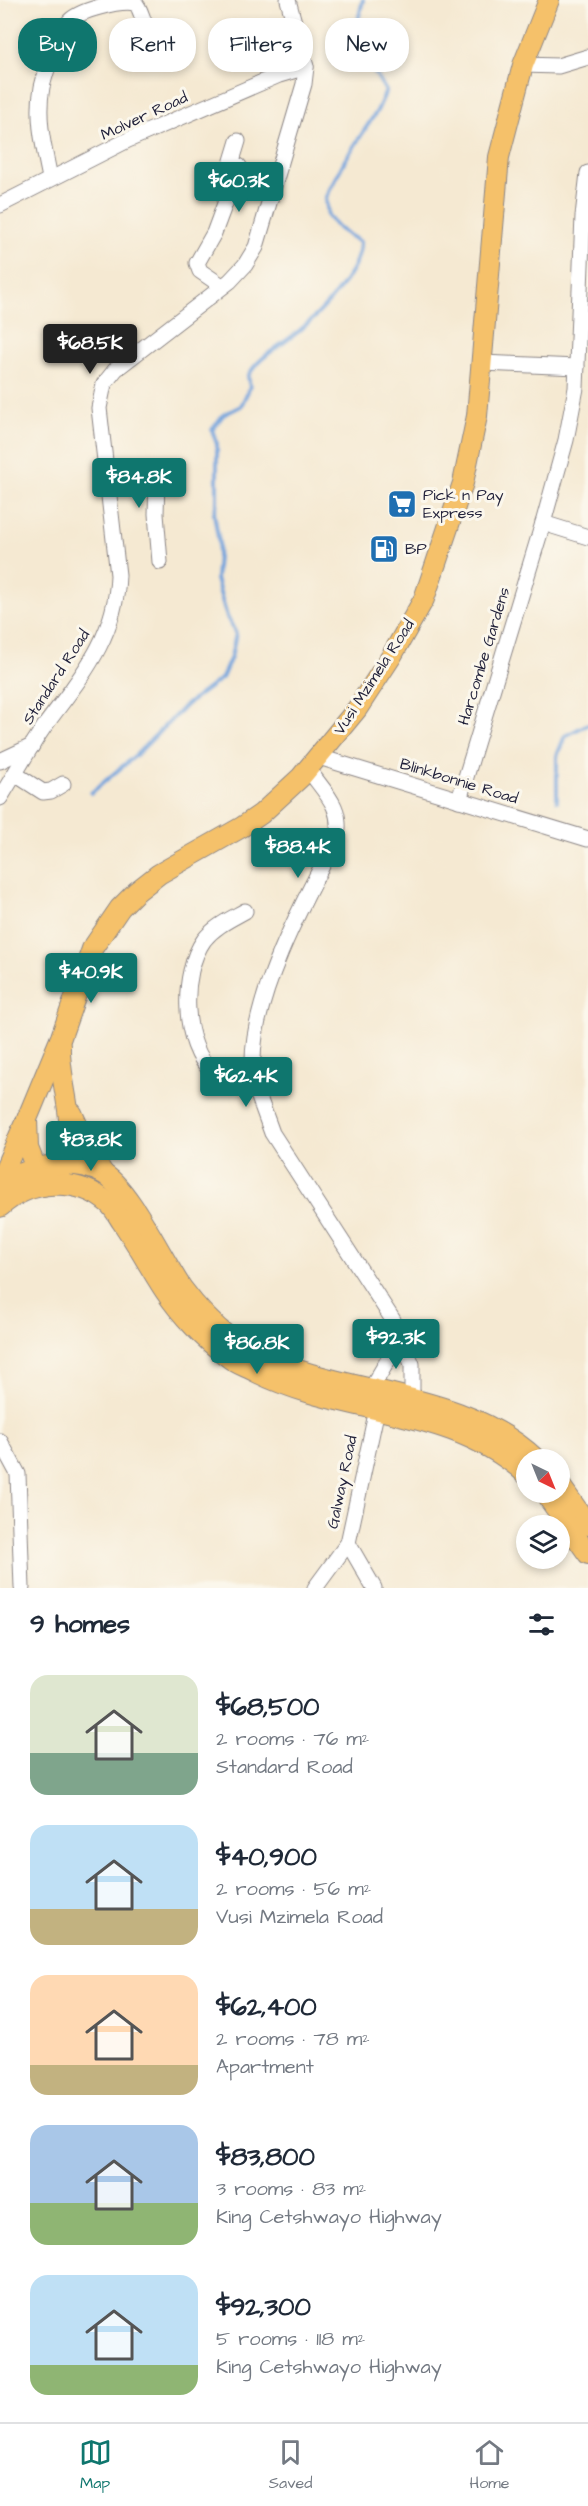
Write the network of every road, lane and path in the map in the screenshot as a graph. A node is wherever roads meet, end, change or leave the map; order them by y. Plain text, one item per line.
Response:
1 (288, 0) edge
2 (549, 0) edge
3 (142, 18) edge
4 (293, 18) edge
5 (588, 57) edge
6 (523, 65) junction
7 (289, 72) edge
8 (305, 72) edge
9 (238, 141) dead end
10 (588, 173) edge
11 (50, 178) junction
12 (0, 205) edge
13 (222, 286) junction
14 (482, 363) junction
15 (577, 367) junction
16 (105, 471) junction
17 (543, 523) junction
18 (588, 537) edge
19 (160, 562) dead end
20 (32, 746) junction
21 (0, 761) edge
22 (314, 763) junction
23 (15, 774) junction
24 (63, 784) dead end
25 (0, 798) edge
26 (459, 800) junction
27 (588, 839) edge
28 (245, 911) dead end
29 (61, 1037) junction
30 (256, 1089) junction
31 (66, 1100) junction
32 (27, 1119) junction
33 (62, 1165) junction
34 (103, 1173) junction
35 (0, 1180) edge
36 (45, 1180) junction
37 (0, 1187) edge
38 (0, 1207) edge
39 (401, 1338) junction
40 (371, 1389) junction
41 (412, 1398) junction
42 (377, 1409) junction
43 (0, 1441) edge
44 (523, 1449) edge
45 (516, 1465) edge
46 (570, 1498) edge
47 (552, 1503) edge
48 (586, 1519) edge
49 (348, 1543) junction
50 (588, 1554) edge
51 (22, 1588) edge
52 (315, 1588) edge
53 (374, 1588) edge

1 - 4 street, Standard Road
2 - 6 main road, Vusi Mzimela Road
3 - 11 street
5 - 6 street
6 - 14 main road, Vusi Mzimela Road
7 - 11 street, Molver Road
8 - 13 street, Standard Road
9 - 13 street
10 - 15 street, Harcombe Gardens
11 - 12 street, Molver Road
13 - 16 street, Standard Road
14 - 15 street
14 - 22 main road, Vusi Mzimela Road
15 - 17 street, Harcombe Gardens
16 - 19 street
16 - 20 street, Standard Road
17 - 18 street
17 - 26 street, Harcombe Gardens
20 - 21 street
20 - 23 street, Standard Road
22 - 26 street, Blinkbonnie Road
22 - 29 main road, Vusi Mzimela Road
22 - 30 street
23 - 24 street
23 - 25 street, Standard Road
26 - 27 street, Blinkbonnie Road
28 - 30 street
29 - 31 main road, Vusi Mzimela Road
29 - 32 main road, Vusi Mzimela Road
30 - 39 street
31 - 33 main road, Vusi Mzimela Road
31 - 34 main road
32 - 35 main road
32 - 36 main road, Vusi Mzimela Road
33 - 34 main road
33 - 36 main road, Vusi Mzimela Road
34 - 40 main road
36 - 37 main road
36 - 38 main road
36 - 42 main road
39 - 40 street
39 - 41 street
40 - 41 main road
41 - 44 main road
42 - 45 main road
42 - 49 street, Galway Road
43 - 51 street
46 - 48 main road
47 - 50 main road
49 - 52 street, Galway Road
49 - 53 street

